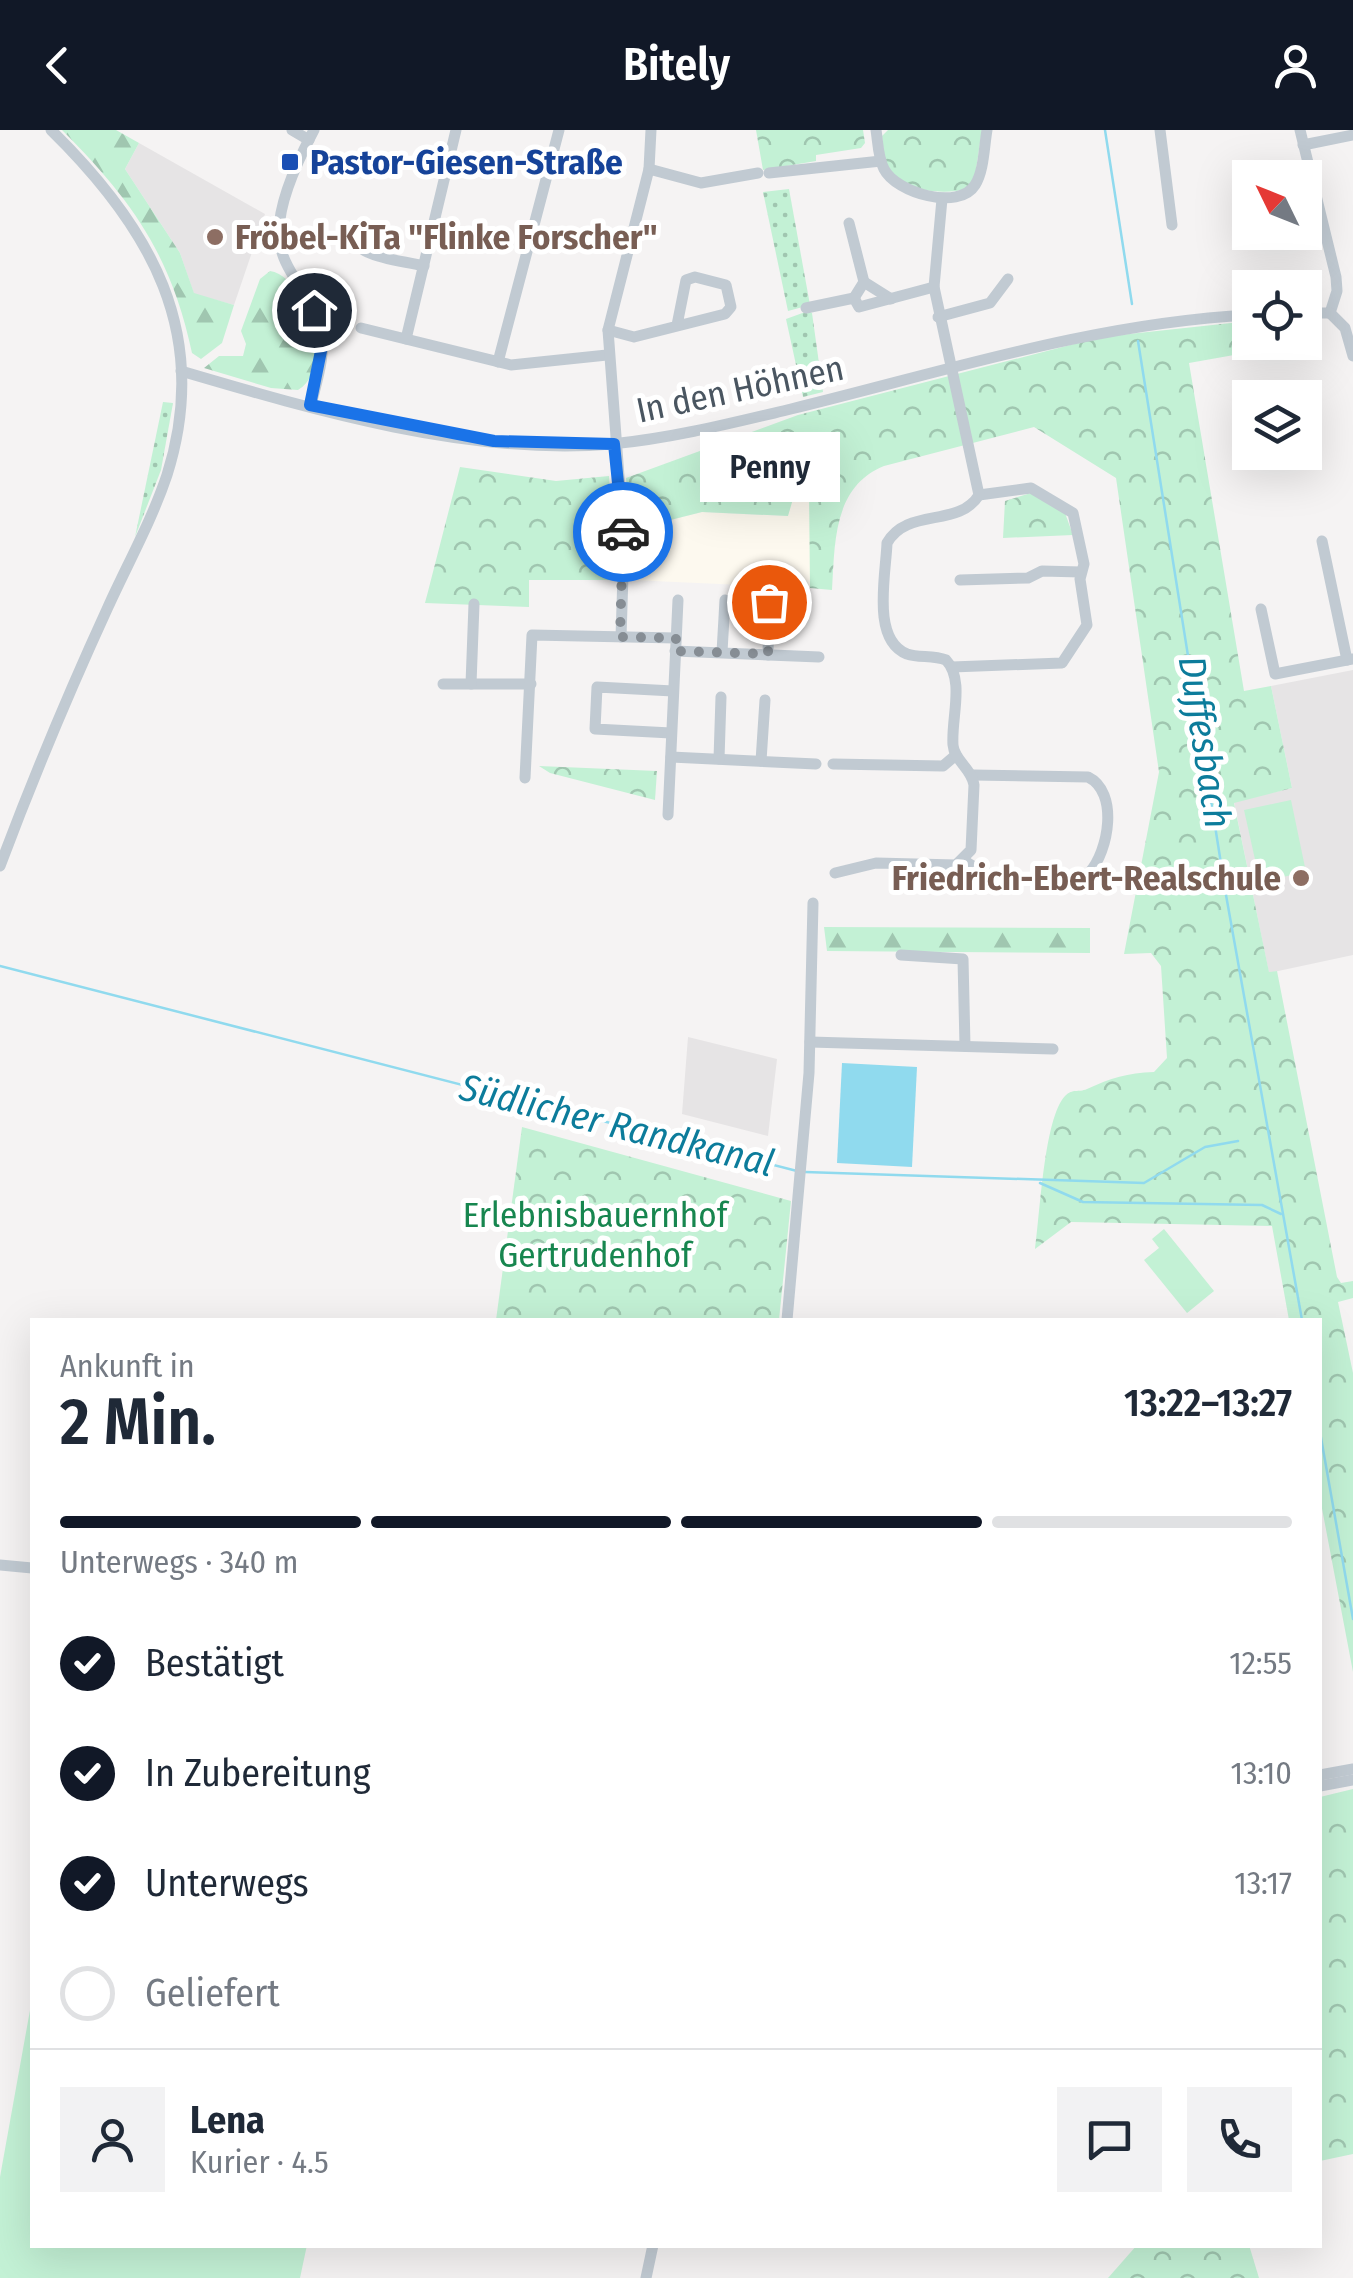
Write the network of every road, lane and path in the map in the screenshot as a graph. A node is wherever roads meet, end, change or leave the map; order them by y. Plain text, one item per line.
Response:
1 (51, 130) edge
2 (292, 130) edge
3 (456, 130) edge
4 (558, 130) edge
5 (651, 130) edge
6 (876, 130) edge
7 (986, 130) edge
8 (1160, 130) edge
9 (1300, 130) edge
10 (311, 135) edge
11 (1353, 135) edge
12 (1303, 145) junction
13 (881, 161) junction
14 (649, 170) junction
15 (942, 199) junction
16 (849, 223) dead end
17 (347, 226) dead end
18 (1172, 226) dead end
19 (424, 266) junction
20 (1008, 279) dead end
21 (864, 282) junction
22 (934, 287) junction
23 (854, 298) junction
24 (891, 299) junction
25 (806, 308) dead end
26 (1322, 313) edge
27 (1330, 313) junction
28 (938, 317) junction
29 (1232, 317) edge
30 (677, 325) junction
31 (361, 328) dead end
32 (608, 330) junction
33 (406, 339) junction
34 (607, 355) junction
35 (1353, 356) edge
36 (498, 362) junction
37 (952, 369) junction
38 (181, 371) junction
39 (310, 405) junction
40 (614, 444) junction
41 (979, 496) junction
42 (1322, 542) dead end
43 (1081, 572) junction
44 (960, 580) dead end
45 (678, 600) dead end
46 (725, 600) dead end
47 (769, 602) dead end
48 (474, 604) dead end
49 (1261, 609) dead end
50 (620, 637) junction
51 (675, 645) junction
52 (722, 652) junction
53 (768, 654) junction
54 (819, 657) dead end
55 (1350, 660) edge
56 (952, 667) junction
57 (443, 684) dead end
58 (471, 684) junction
59 (531, 684) junction
60 (672, 690) junction
61 (721, 697) dead end
62 (765, 700) dead end
63 (671, 733) junction
64 (956, 755) junction
65 (671, 757) junction
66 (719, 759) junction
67 (762, 761) junction
68 (816, 764) dead end
69 (833, 764) dead end
70 (972, 775) junction
71 (525, 778) dead end
72 (668, 815) dead end
73 (964, 860) junction
74 (0, 866) edge
75 (834, 872) dead end
76 (813, 902) dead end
77 (901, 955) dead end
78 (810, 1042) junction
79 (965, 1046) junction
80 (1053, 1049) dead end
81 (787, 1318) edge
82 (0, 1565) edge
83 (30, 1568) edge
84 (1353, 1769) edge
85 (1322, 1775) edge
86 (1353, 1780) edge
87 (1322, 1786) edge
88 (653, 2248) edge
89 (646, 2278) edge

1 - 38 street
2 - 10 street
3 - 19 street
4 - 36 street
5 - 14 street
6 - 13 street
7 - 15 street
8 - 18 street
9 - 12 street
10 - 39 street
11 - 12 street
12 - 27 street
13 - 14 street
13 - 15 street
14 - 32 street
15 - 22 street
16 - 21 street
17 - 19 street
19 - 33 street
20 - 28 street
21 - 23 street
21 - 24 street
22 - 24 street
22 - 28 street
23 - 24 street
23 - 25 street
26 - 27 street
27 - 35 street
28 - 37 street
29 - 37 street, In den Höhnen
30 - 30 street
30 - 32 street
31 - 33 street
32 - 34 street
33 - 36 street
34 - 36 street
34 - 40 street
37 - 40 street, In den Höhnen
37 - 41 street
38 - 39 street, In den Höhnen
38 - 74 street
39 - 40 street, In den Höhnen
40 - 50 street
41 - 43 street
41 - 56 street
42 - 55 street
43 - 44 street
43 - 56 street
45 - 51 street
46 - 52 street
47 - 53 street
48 - 58 street
49 - 55 street
50 - 51 street
50 - 59 street
51 - 52 street
51 - 60 street
52 - 53 street
53 - 54 street
56 - 64 street
57 - 58 street
58 - 59 street
59 - 71 street
60 - 63 street
60 - 63 street
61 - 66 street
62 - 67 street
63 - 65 street
64 - 69 street
64 - 70 street
65 - 66 street
65 - 72 street
66 - 67 street
67 - 68 street
70 - 73 street
70 - 73 street
73 - 75 street
76 - 78 street
77 - 79 street
78 - 79 street
78 - 81 street
79 - 80 street
82 - 83 street
84 - 85 street
86 - 87 street
88 - 89 street

